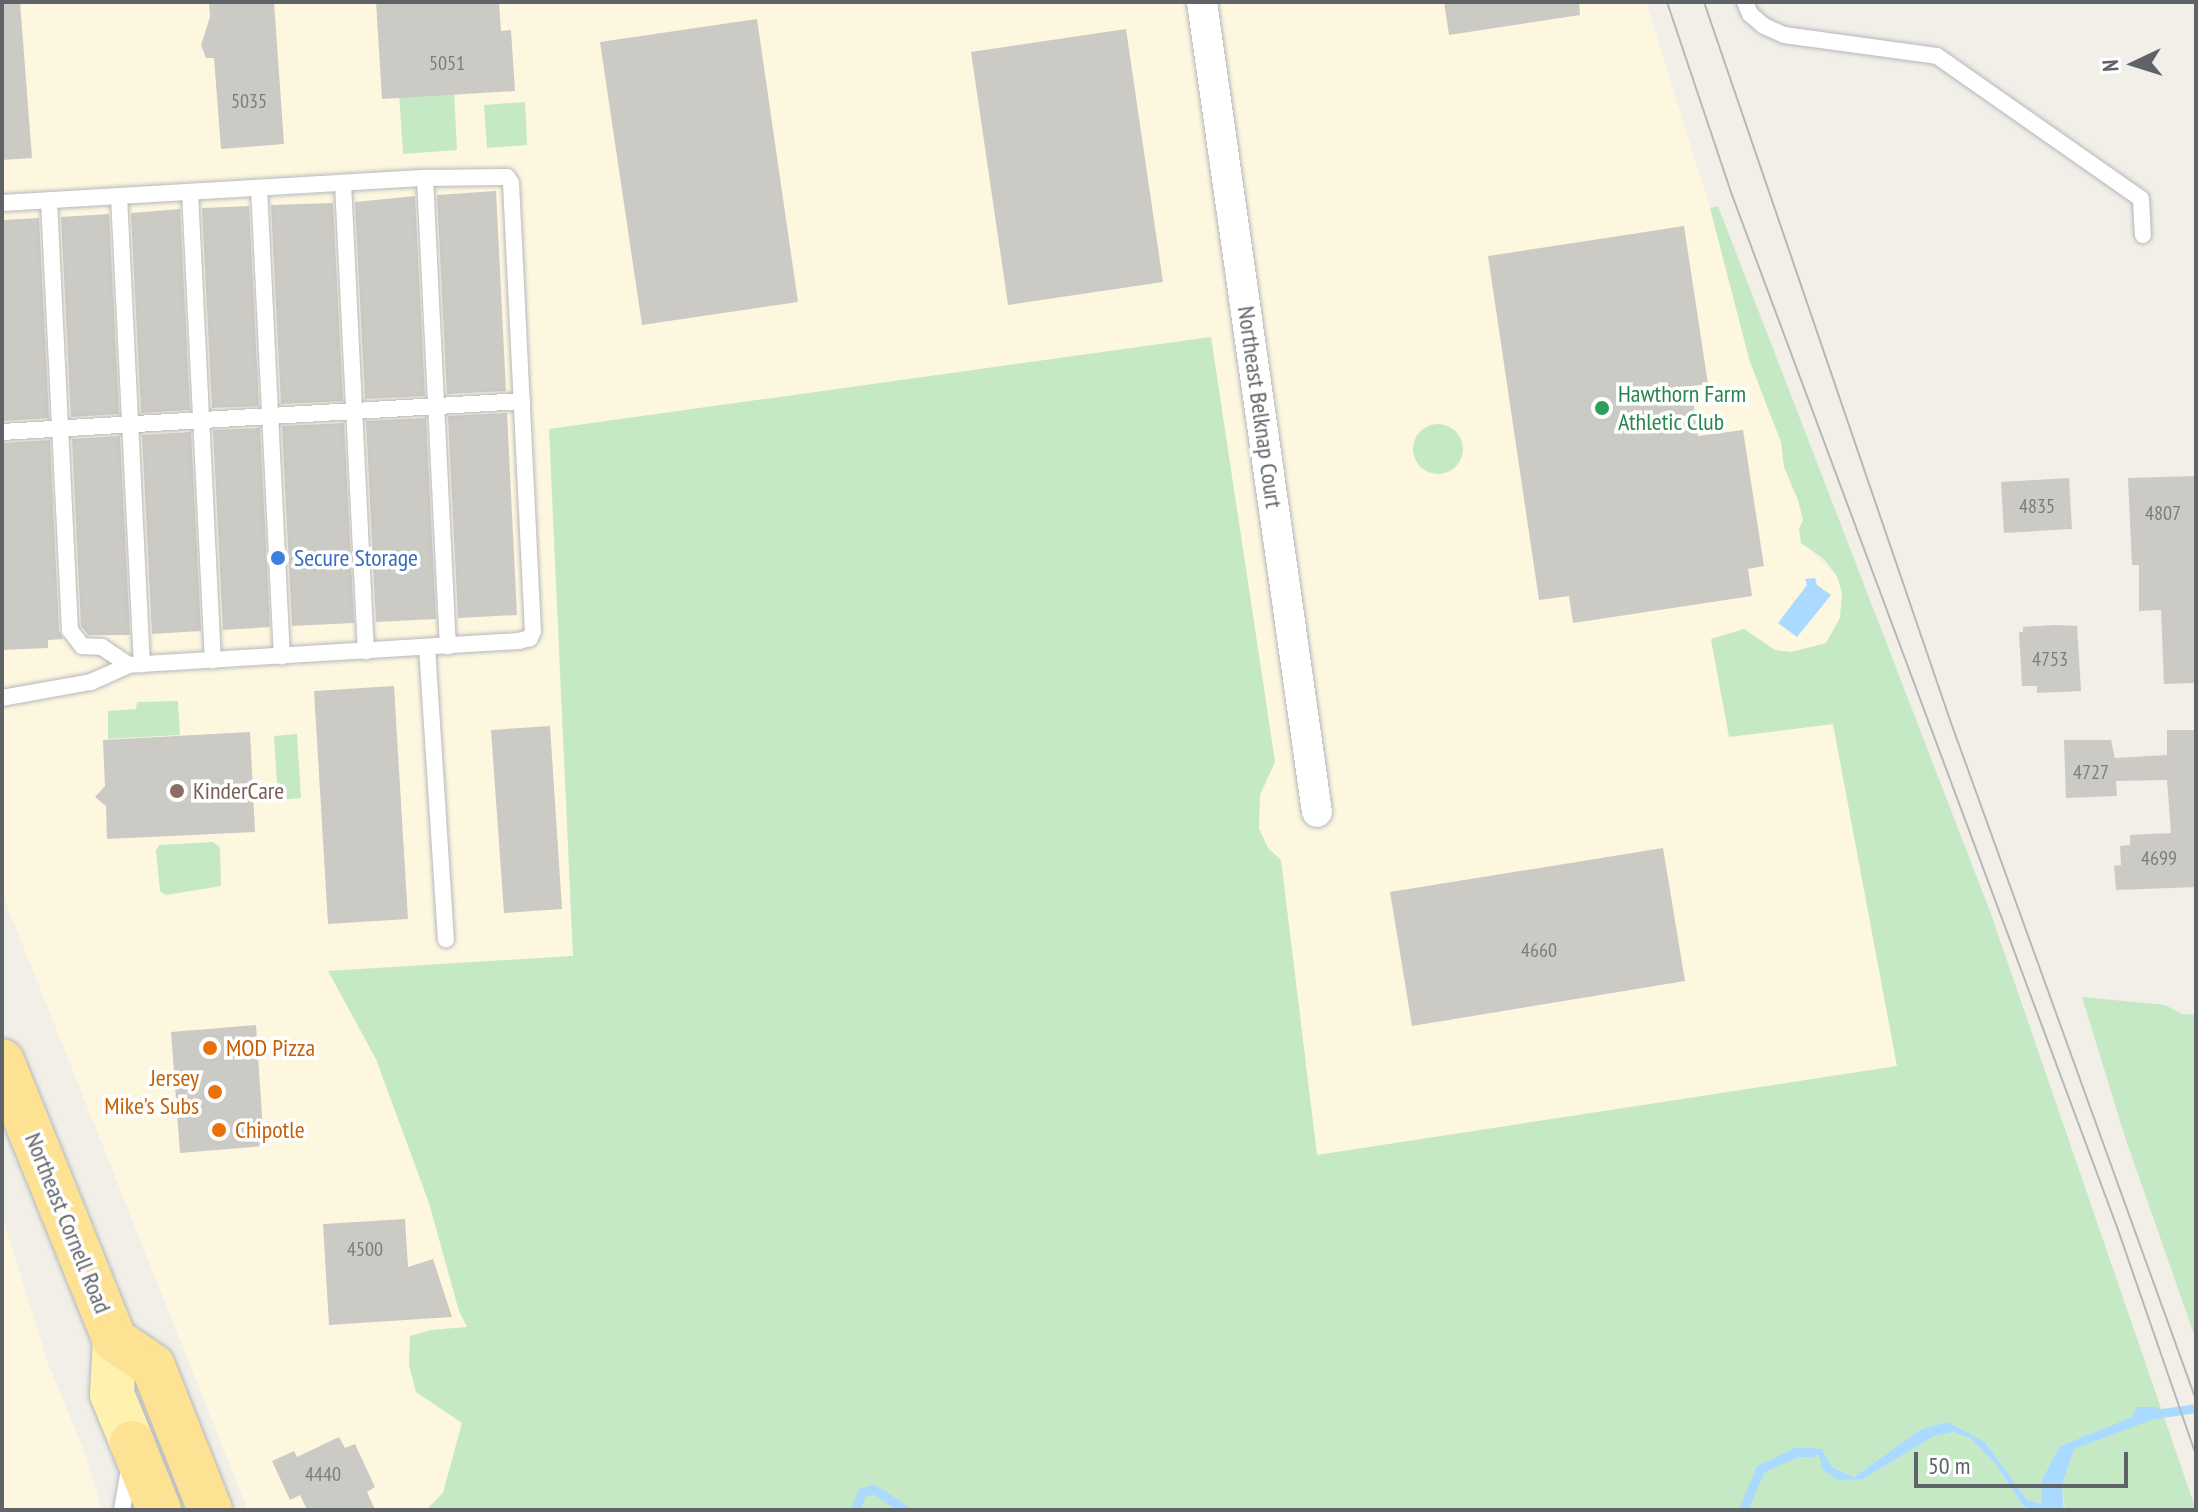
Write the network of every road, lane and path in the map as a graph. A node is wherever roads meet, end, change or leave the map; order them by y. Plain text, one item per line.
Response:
1 (1202, 2) edge
2 (1745, 2) edge
3 (425, 178) junction
4 (343, 183) junction
5 (259, 188) junction
6 (190, 192) junction
7 (119, 196) junction
8 (49, 201) junction
9 (2, 203) edge
10 (2143, 235) dead end
11 (522, 401) junction
12 (436, 406) junction
13 (354, 411) junction
14 (270, 416) junction
15 (201, 420) junction
16 (130, 424) junction
17 (60, 428) junction
18 (2, 432) edge
19 (448, 646) junction
20 (427, 647) junction
21 (366, 651) junction
22 (282, 656) junction
23 (213, 660) junction
24 (135, 664) junction
25 (2, 698) edge
26 (1317, 812) dead end
27 (446, 939) dead end
28 (2, 1061) edge
29 (115, 1340) junction
30 (132, 1443) junction
31 (122, 1510) edge
32 (159, 1510) edge
33 (210, 1510) edge

1 - 26 street, Northeast Belknap Court
2 - 10 lane
3 - 4 lane
3 - 11 lane
3 - 12 lane
4 - 5 lane
4 - 13 lane
5 - 6 lane
5 - 14 lane
6 - 7 lane
6 - 15 lane
7 - 8 lane
7 - 16 lane
8 - 9 lane
8 - 17 lane
11 - 12 lane
11 - 19 lane
12 - 13 lane
12 - 19 lane
13 - 14 lane
13 - 21 lane
14 - 15 lane
14 - 22 lane
15 - 16 lane
15 - 23 lane
16 - 17 lane
16 - 24 lane
17 - 18 lane
17 - 24 lane
19 - 20 lane
20 - 21 lane
20 - 27 lane
21 - 22 lane
22 - 23 lane
23 - 24 lane
24 - 25 lane
28 - 29 highway, Northeast Cornell Road
29 - 30 main road, Northeast Cornell Road
29 - 33 highway, Northeast Cornell Road
30 - 31 lane
30 - 32 highway, Northeast Cornell Road

